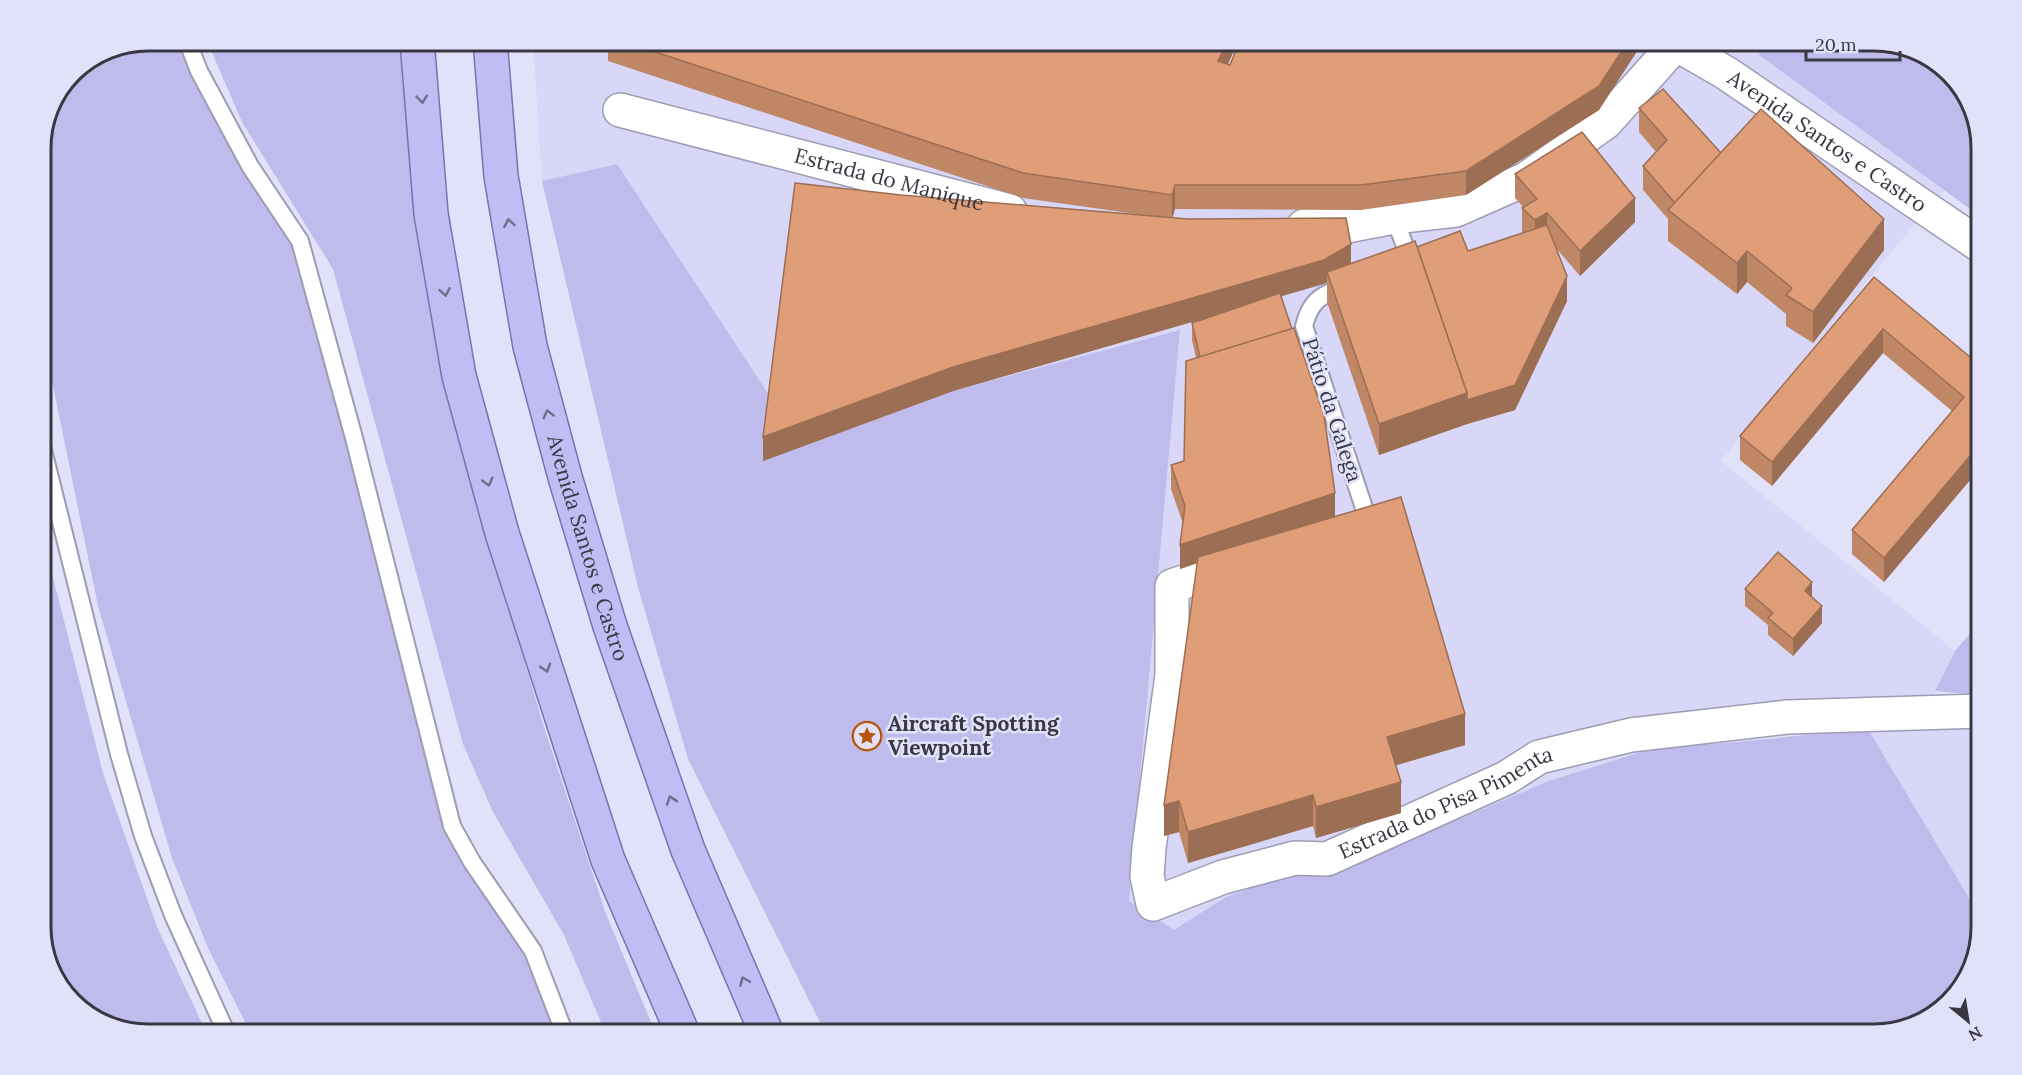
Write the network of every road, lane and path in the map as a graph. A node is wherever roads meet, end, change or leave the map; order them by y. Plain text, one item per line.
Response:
1 (192, 51) edge
2 (418, 51) edge
3 (491, 51) edge
4 (1665, 51) edge
5 (1688, 51) edge
6 (620, 110) dead end
7 (1038, 213) edge
8 (1394, 217) junction
9 (1276, 227) edge
10 (1971, 239) edge
11 (1379, 268) edge
12 (1360, 278) edge
13 (51, 481) edge
14 (1368, 520) joint
15 (1335, 531) edge
16 (1270, 553) edge
17 (1971, 711) edge
18 (223, 1024) edge
19 (561, 1024) edge
20 (678, 1024) edge
21 (762, 1024) edge

1 - 19 lane
2 -> 20 main road
21 -> 3 main road, Avenida Santos e Castro
4 - 8 street
5 - 10 street, Avenida Santos e Castro
6 - 7 street, Estrada do Manique
8 - 9 street
8 - 11 lane
12 - 14 lane, Pátio da Galega
13 - 18 lane
14 - 15 street
16 - 17 street, Estrada do Pisa Pimenta

